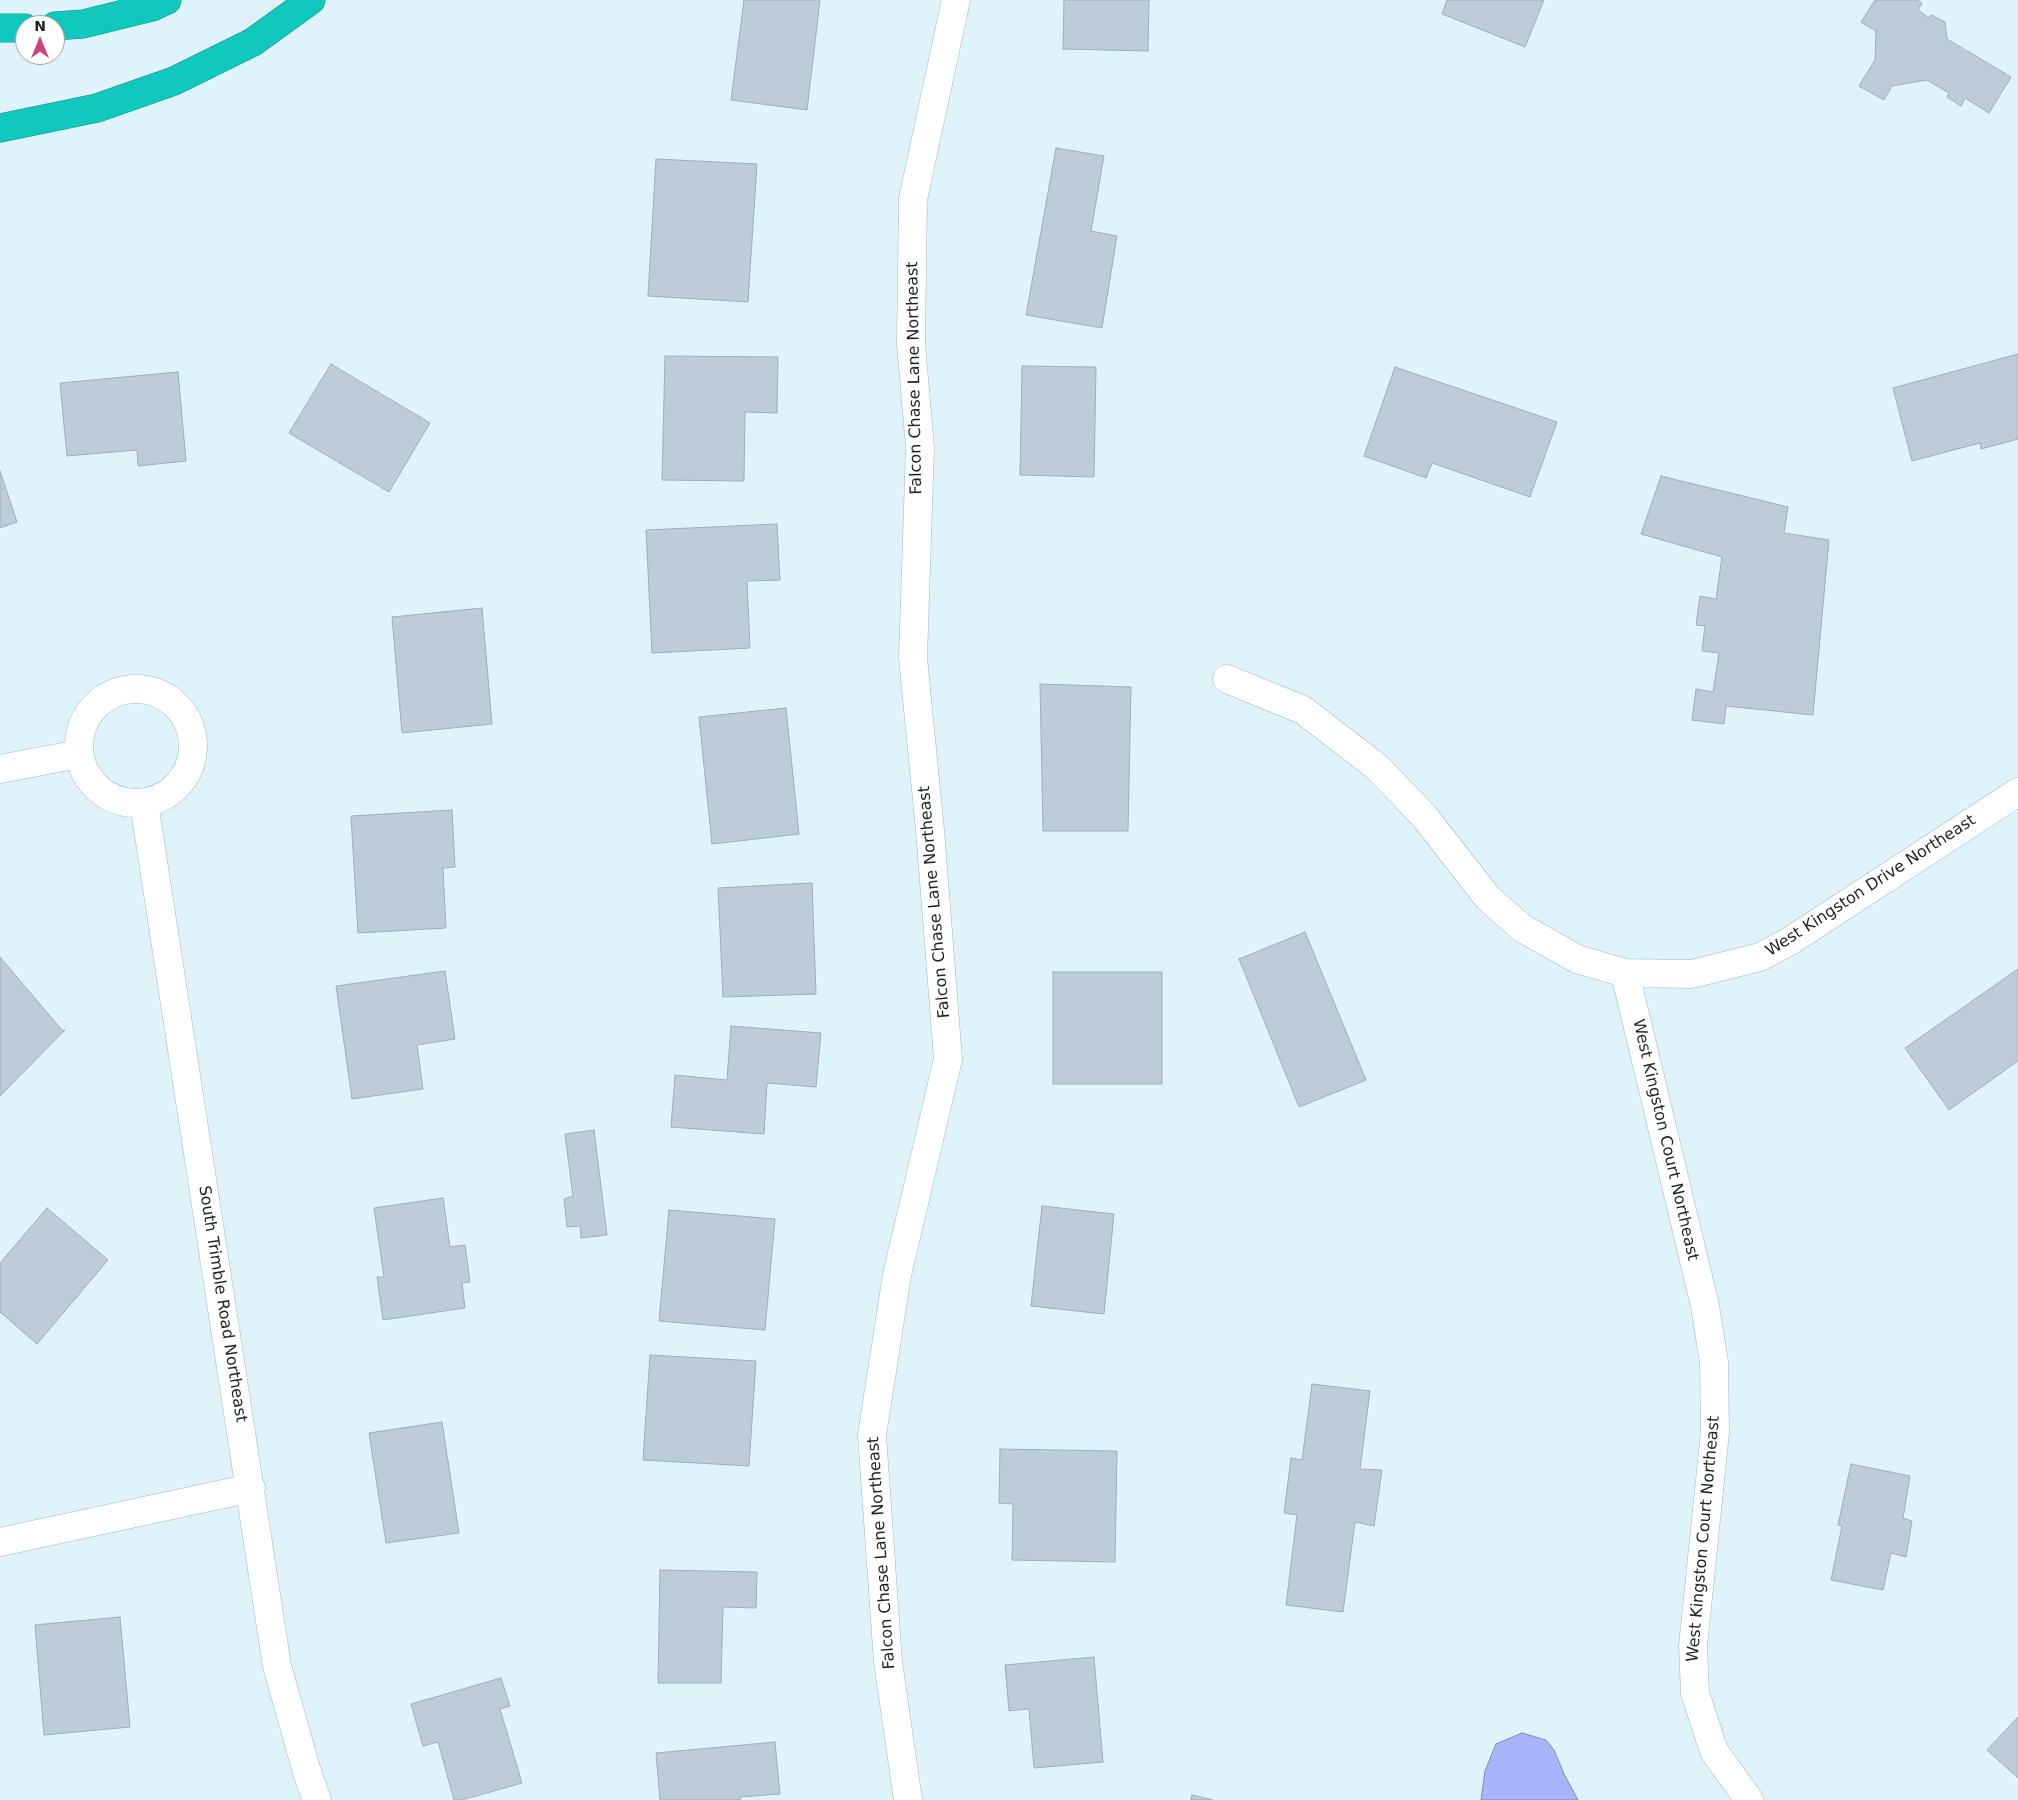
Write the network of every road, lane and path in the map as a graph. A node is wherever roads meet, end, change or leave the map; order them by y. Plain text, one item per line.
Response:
1 (167, 0) edge
2 (310, 0) edge
3 (956, 0) edge
4 (65, 25) edge
5 (0, 28) edge
6 (15, 28) edge
7 (0, 128) edge
8 (1227, 679) dead end
9 (78, 754) junction
10 (0, 769) edge
11 (2018, 792) edge
12 (144, 803) junction
13 (1625, 973) junction
14 (251, 1488) junction
15 (0, 1542) edge
16 (318, 1800) edge
17 (908, 1800) edge
18 (1749, 1800) edge

1 - 4 highway
2 - 7 highway
3 - 17 street, Falcon Chase Lane Northeast
5 - 6 highway
8 - 13 street, West Kingston Drive Northeast
9 - 10 street
9 - 12 street
9 - 12 street
11 - 13 street, West Kingston Drive Northeast
12 - 14 street, South Trimble Road Northeast
13 - 18 street, West Kingston Court Northeast
14 - 15 street
14 - 16 street, South Trimble Road Northeast

